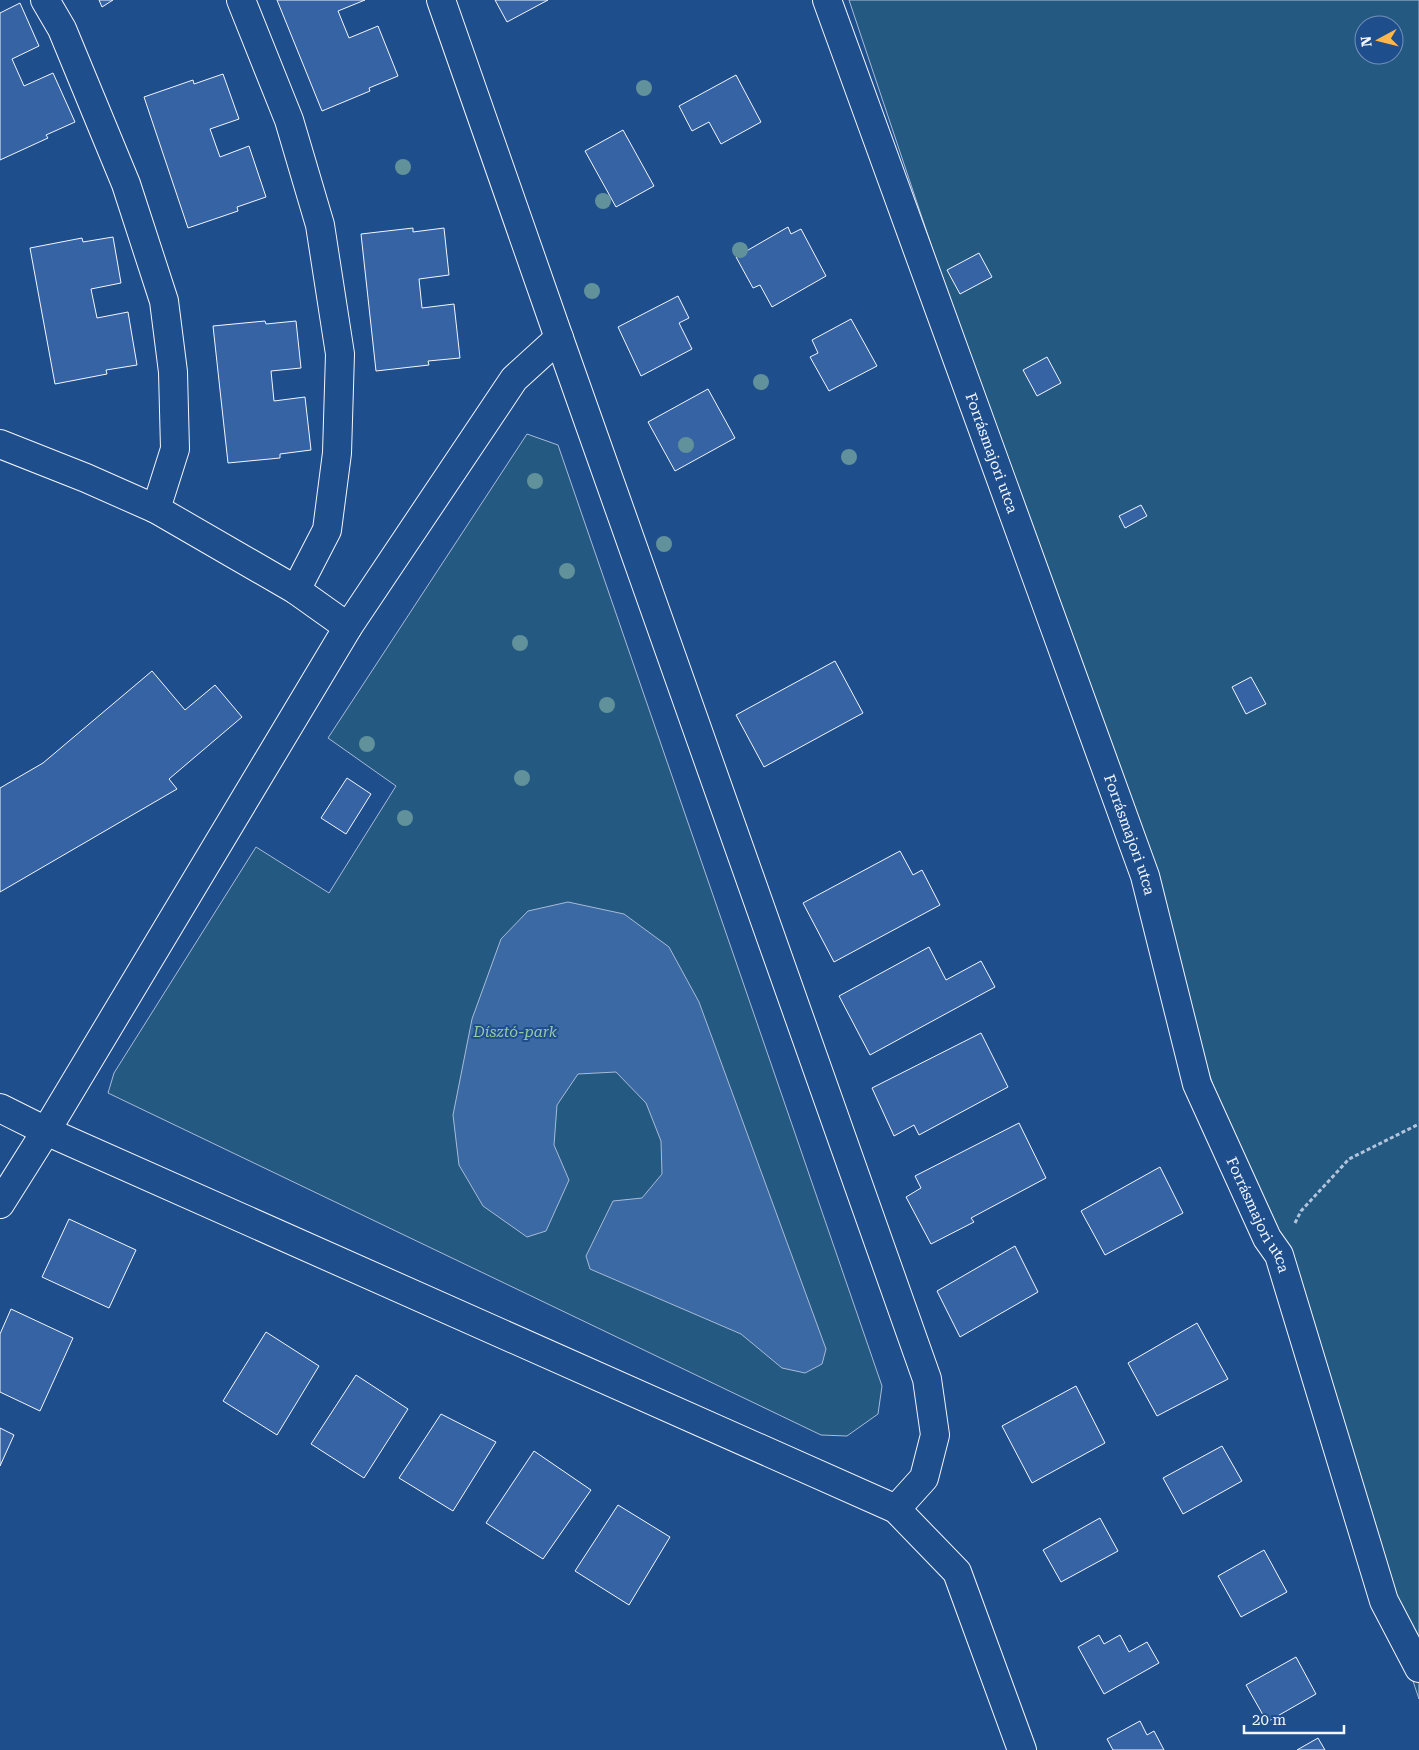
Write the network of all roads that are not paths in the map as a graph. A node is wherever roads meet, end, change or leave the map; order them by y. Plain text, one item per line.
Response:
1 (45, 0) edge
2 (241, 0) edge
3 (441, 0) edge
4 (827, 0) edge
5 (559, 338) junction
6 (0, 444) edge
7 (156, 509) junction
8 (296, 590) junction
9 (348, 627) junction
10 (0, 1108) edge
11 (46, 1130) junction
12 (0, 1204) edge
13 (896, 1509) junction
14 (1419, 1668) edge
15 (1022, 1750) edge

1 - 7 street
2 - 8 street
3 - 5 street
4 - 14 street, Forrásmajori utca
5 - 9 street
5 - 13 street
6 - 7 street
7 - 8 street
8 - 9 street
9 - 11 street
10 - 11 street
11 - 12 street
11 - 13 street
13 - 15 street

